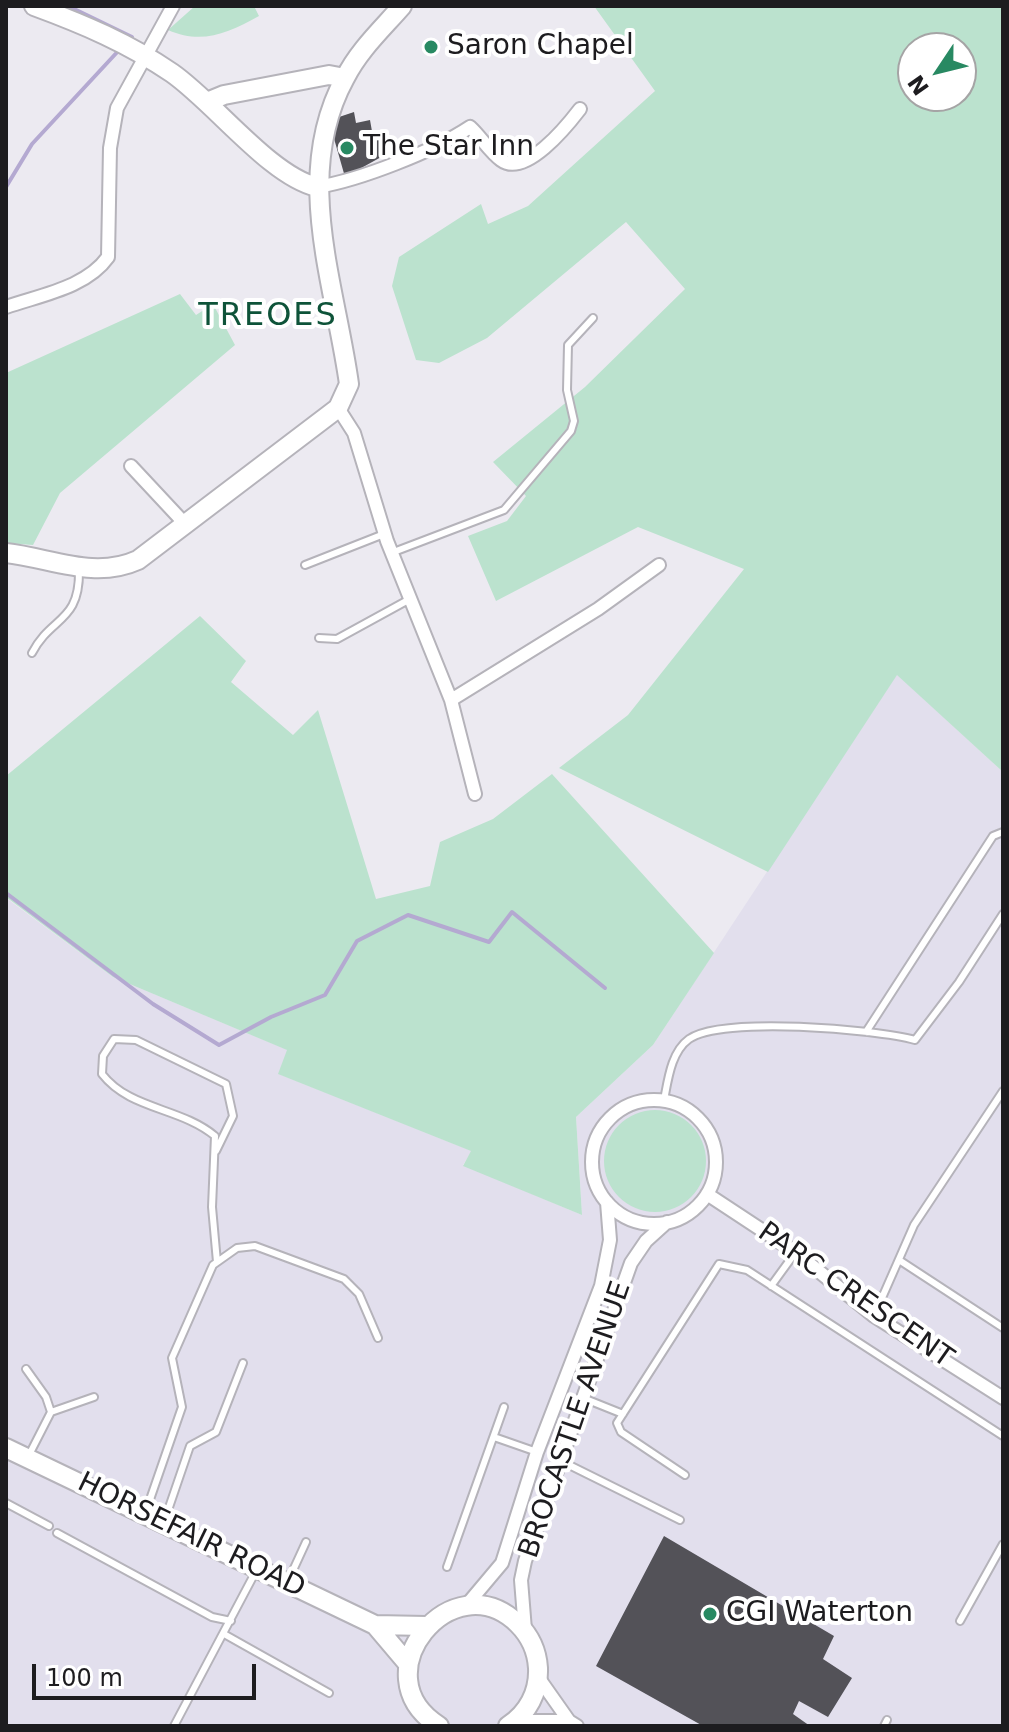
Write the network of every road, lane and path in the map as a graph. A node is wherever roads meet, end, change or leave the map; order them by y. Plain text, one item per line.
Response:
1 (34, 6) edge
2 (171, 6) edge
3 (402, 6) edge
4 (143, 55) junction
5 (345, 78) junction
6 (207, 102) junction
7 (580, 109) dead end
8 (317, 187) junction
9 (6, 307) edge
10 (593, 318) dead end
11 (338, 408) junction
12 (131, 466) dead end
13 (187, 526) junction
14 (384, 534) junction
15 (8, 553) edge
16 (391, 553) junction
17 (305, 565) dead end
18 (659, 565) dead end
19 (79, 567) junction
20 (410, 599) junction
21 (319, 638) dead end
22 (32, 653) dead end
23 (451, 700) junction
24 (475, 794) dead end
25 (1003, 832) edge
26 (1003, 914) edge
27 (866, 1032) junction
28 (1003, 1091) edge
29 (664, 1100) junction
30 (216, 1151) junction
31 (707, 1194) junction
32 (607, 1202) junction
33 (667, 1222) junction
34 (795, 1252) junction
35 (899, 1260) junction
36 (217, 1262) junction
37 (771, 1286) junction
38 (874, 1316) junction
39 (1003, 1328) edge
40 (378, 1338) dead end
41 (243, 1363) dead end
42 (26, 1369) dead end
43 (94, 1397) dead end
44 (583, 1398) junction
45 (1003, 1398) edge
46 (504, 1407) dead end
47 (51, 1412) junction
48 (623, 1414) junction
49 (1003, 1436) edge
50 (494, 1437) junction
51 (6, 1448) edge
52 (537, 1452) junction
53 (27, 1458) junction
54 (561, 1461) junction
55 (685, 1475) dead end
56 (6, 1503) edge
57 (145, 1514) junction
58 (680, 1520) dead end
59 (164, 1523) junction
60 (49, 1526) dead end
61 (57, 1533) dead end
62 (306, 1542) dead end
63 (1003, 1544) edge
64 (447, 1567) dead end
65 (258, 1568) junction
66 (288, 1582) junction
67 (465, 1607) junction
68 (231, 1621) junction
69 (960, 1621) dead end
70 (375, 1625) junction
71 (426, 1626) junction
72 (525, 1632) junction
73 (224, 1634) junction
74 (408, 1664) junction
75 (538, 1677) junction
76 (329, 1693) dead end
77 (433, 1724) edge
78 (512, 1724) edge
79 (573, 1724) edge
80 (174, 1726) edge

1 - 4 street
2 - 4 street
3 - 5 street
4 - 6 street
4 - 9 street
5 - 6 street
5 - 8 street
6 - 8 street
7 - 8 street
8 - 11 street
10 - 16 lane
11 - 13 street
11 - 14 street
12 - 13 street
13 - 19 street
14 - 16 street
14 - 17 lane
15 - 19 street
16 - 20 street
18 - 23 street
19 - 22 lane
20 - 21 lane
20 - 23 street
23 - 24 street
25 - 27 lane
26 - 27 lane
27 - 29 lane
28 - 35 lane
29 - 31 street
29 - 32 street
30 - 30 lane
30 - 36 lane
31 - 33 street
31 - 34 street, PARC CRESCENT
32 - 33 street
32 - 52 street, BROCASTLE AVENUE
33 - 44 street, BROCASTLE AVENUE
34 - 37 lane
34 - 38 street, PARC CRESCENT
35 - 38 lane
35 - 39 lane
36 - 40 lane
36 - 57 lane
37 - 48 lane
37 - 49 lane
38 - 45 street, PARC CRESCENT
41 - 59 lane
42 - 47 lane
43 - 47 lane
44 - 48 lane
44 - 54 street, BROCASTLE AVENUE
46 - 50 lane
47 - 53 lane
48 - 55 lane
50 - 52 lane
50 - 64 lane
51 - 53 street, HORSEFAIR ROAD
52 - 67 street, BROCASTLE AVENUE
53 - 57 street, HORSEFAIR ROAD
54 - 58 lane
54 - 72 street, BROCASTLE AVENUE
56 - 60 lane
57 - 59 street, HORSEFAIR ROAD
59 - 65 street, HORSEFAIR ROAD
61 - 68 lane
62 - 66 lane
63 - 69 lane
65 - 66 street, HORSEFAIR ROAD
65 - 68 lane
66 - 70 street, HORSEFAIR ROAD
67 - 71 street
67 - 72 street
68 - 73 lane
70 - 71 street, HORSEFAIR ROAD
70 - 74 street, HORSEFAIR ROAD
71 - 74 street
72 - 75 street
73 - 76 lane
73 - 80 lane
74 - 77 street
75 - 78 street
75 - 79 street
78 - 79 street

